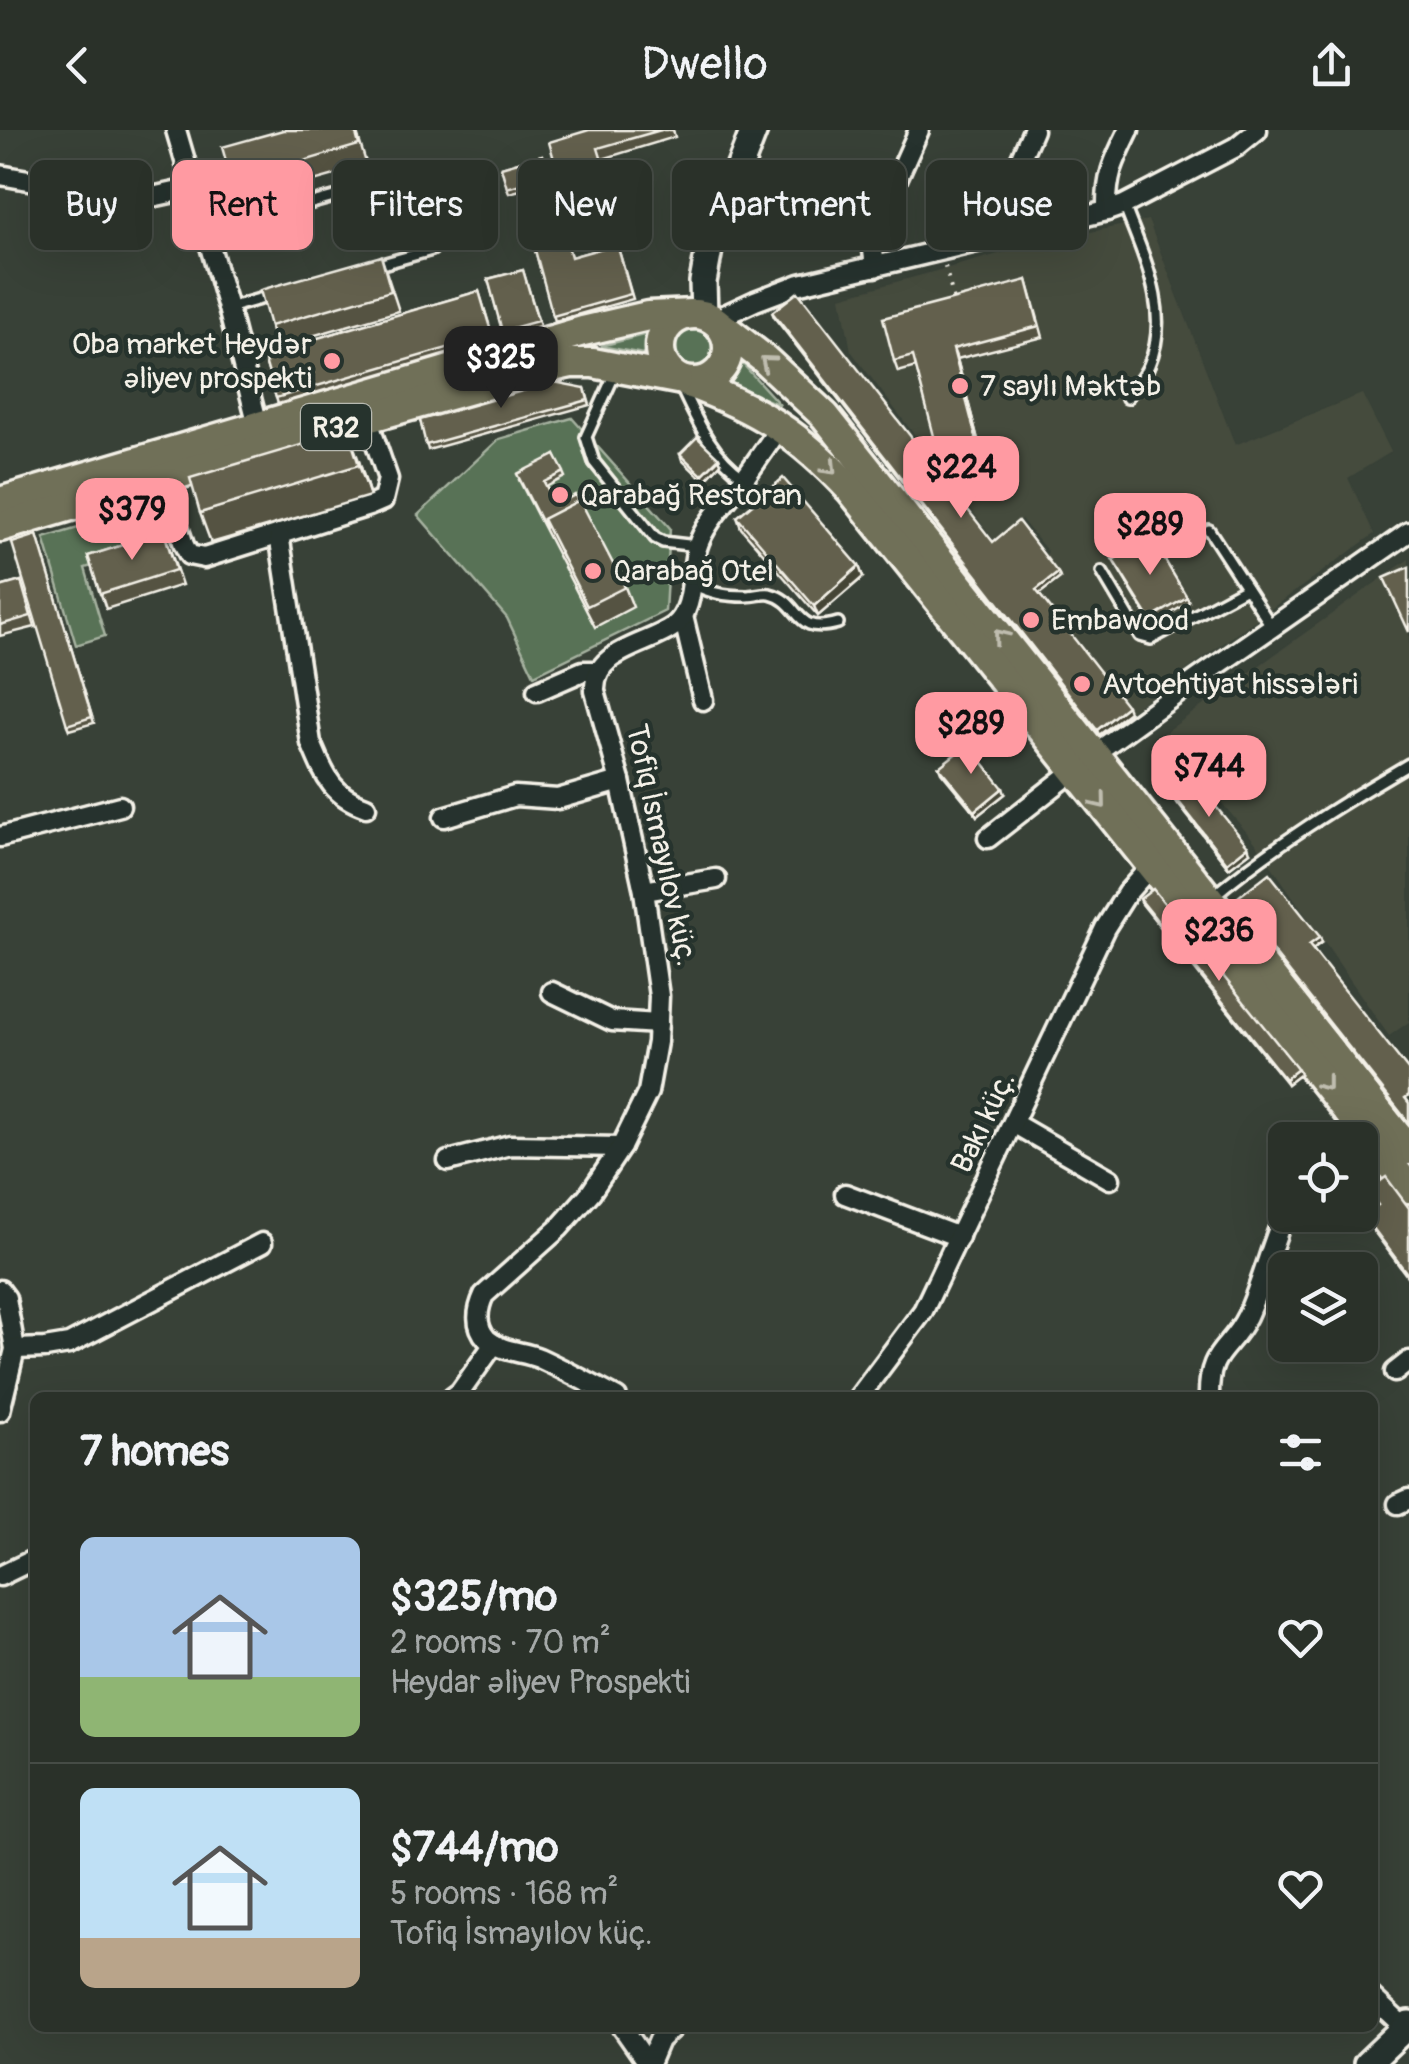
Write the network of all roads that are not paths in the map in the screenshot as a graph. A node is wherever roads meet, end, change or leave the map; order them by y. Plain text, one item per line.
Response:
1 (176, 130) edge
2 (754, 130) edge
3 (919, 130) edge
4 (1033, 130) edge
5 (1129, 130) edge
6 (1257, 130) edge
7 (185, 160) edge
8 (1020, 160) edge
9 (0, 175) edge
10 (172, 193) edge
11 (1116, 208) junction
12 (1087, 215) edge
13 (211, 250) edge
14 (432, 250) dead end
15 (946, 250) edge
16 (874, 267) junction
17 (358, 271) edge
18 (284, 292) edge
19 (228, 308) junction
20 (704, 316) junction
21 (618, 366) junction
22 (682, 380) junction
23 (1127, 398) dead end
24 (367, 418) junction
25 (780, 427) junction
26 (261, 436) junction
27 (744, 477) junction
28 (162, 479) junction
29 (0, 502) edge
30 (0, 527) edge
31 (1208, 530) dead end
32 (1409, 532) edge
33 (278, 534) junction
34 (698, 546) junction
35 (1102, 572) dead end
36 (692, 584) junction
37 (1246, 588) junction
38 (683, 616) junction
39 (838, 624) dead end
40 (1272, 627) junction
41 (598, 671) junction
42 (537, 691) dead end
43 (703, 700) dead end
44 (1084, 762) junction
45 (1409, 764) edge
46 (620, 781) junction
47 (120, 806) dead end
48 (366, 807) dead end
49 (444, 817) dead end
50 (0, 838) edge
51 (988, 838) dead end
52 (1151, 866) junction
53 (716, 879) dead end
54 (644, 891) junction
55 (1210, 898) junction
56 (552, 992) dead end
57 (658, 1024) junction
58 (1304, 1038) junction
59 (1342, 1122) edge
60 (1013, 1123) junction
61 (621, 1147) junction
62 (1409, 1150) edge
63 (1378, 1160) edge
64 (448, 1161) dead end
65 (1110, 1178) dead end
66 (1409, 1188) edge
67 (845, 1194) dead end
68 (1278, 1232) edge
69 (960, 1238) junction
70 (262, 1243) dead end
71 (0, 1290) edge
72 (494, 1344) junction
73 (15, 1349) junction
74 (460, 1392) edge
75 (605, 1392) edge
76 (862, 1392) edge
77 (1209, 1392) edge
78 (0, 1409) edge
79 (30, 1562) edge
80 (0, 1576) edge
81 (1378, 2002) edge
82 (1407, 2026) edge
83 (627, 2032) edge
84 (668, 2032) edge
85 (649, 2064) edge
86 (1367, 2064) edge

1 - 7 street
2 - 20 street
3 - 16 street
4 - 8 street
5 - 11 street
6 - 11 street
9 - 10 street
11 - 12 street
11 - 23 lane
13 - 19 street
14 - 17 lane
15 - 16 street
16 - 20 street
18 - 19 lane
19 - 26 street
20 - 22 main road
20 - 22 main road
20 - 26 main road, R32
44 -> 20 main road, R32
21 - 22 main road, R32
21 - 24 main road, R32
21 - 34 lane
22 - 25 main road, R32
22 - 27 lane
24 - 26 main road, R32
24 - 33 street
25 - 27 street
25 -> 44 main road, R32
26 - 28 main road, R32
26 - 29 main road, R32
27 - 34 street
28 - 30 main road, R32
28 - 33 street
31 - 37 lane
32 - 40 street
33 - 48 street
34 - 36 street
35 - 37 lane
36 - 38 street
36 - 39 lane
37 - 40 lane
38 - 41 street
38 - 43 street
40 - 44 street
41 - 42 street
41 - 46 street, Tofiq İsmayılov küç.
44 - 51 street
44 -> 52 main road, R32
44 - 55 main road, R32
45 - 55 lane
46 - 49 street
46 - 54 street, Tofiq İsmayılov küç.
47 - 50 street
52 - 58 main road, R32
52 - 60 street, Bakı küç.
53 - 54 street
54 - 57 street, Tofiq İsmayılov küç.
55 - 58 main road, R32
56 - 57 street
57 - 61 street, Tofiq İsmayılov küç.
58 -> 59 main road, R32
58 - 62 main road, R32
60 - 65 street
60 - 69 street, Bakı küç.
61 - 64 street
61 - 72 street, Tofiq İsmayılov küç.
63 - 66 main road, R32
67 - 69 street
68 - 77 street
69 - 76 street, Bakı küç.
70 - 73 street
71 - 73 street
72 - 74 street
72 - 75 street
73 - 78 street
79 - 80 street
81 - 82 street
82 - 86 street
83 - 85 street
84 - 85 street

